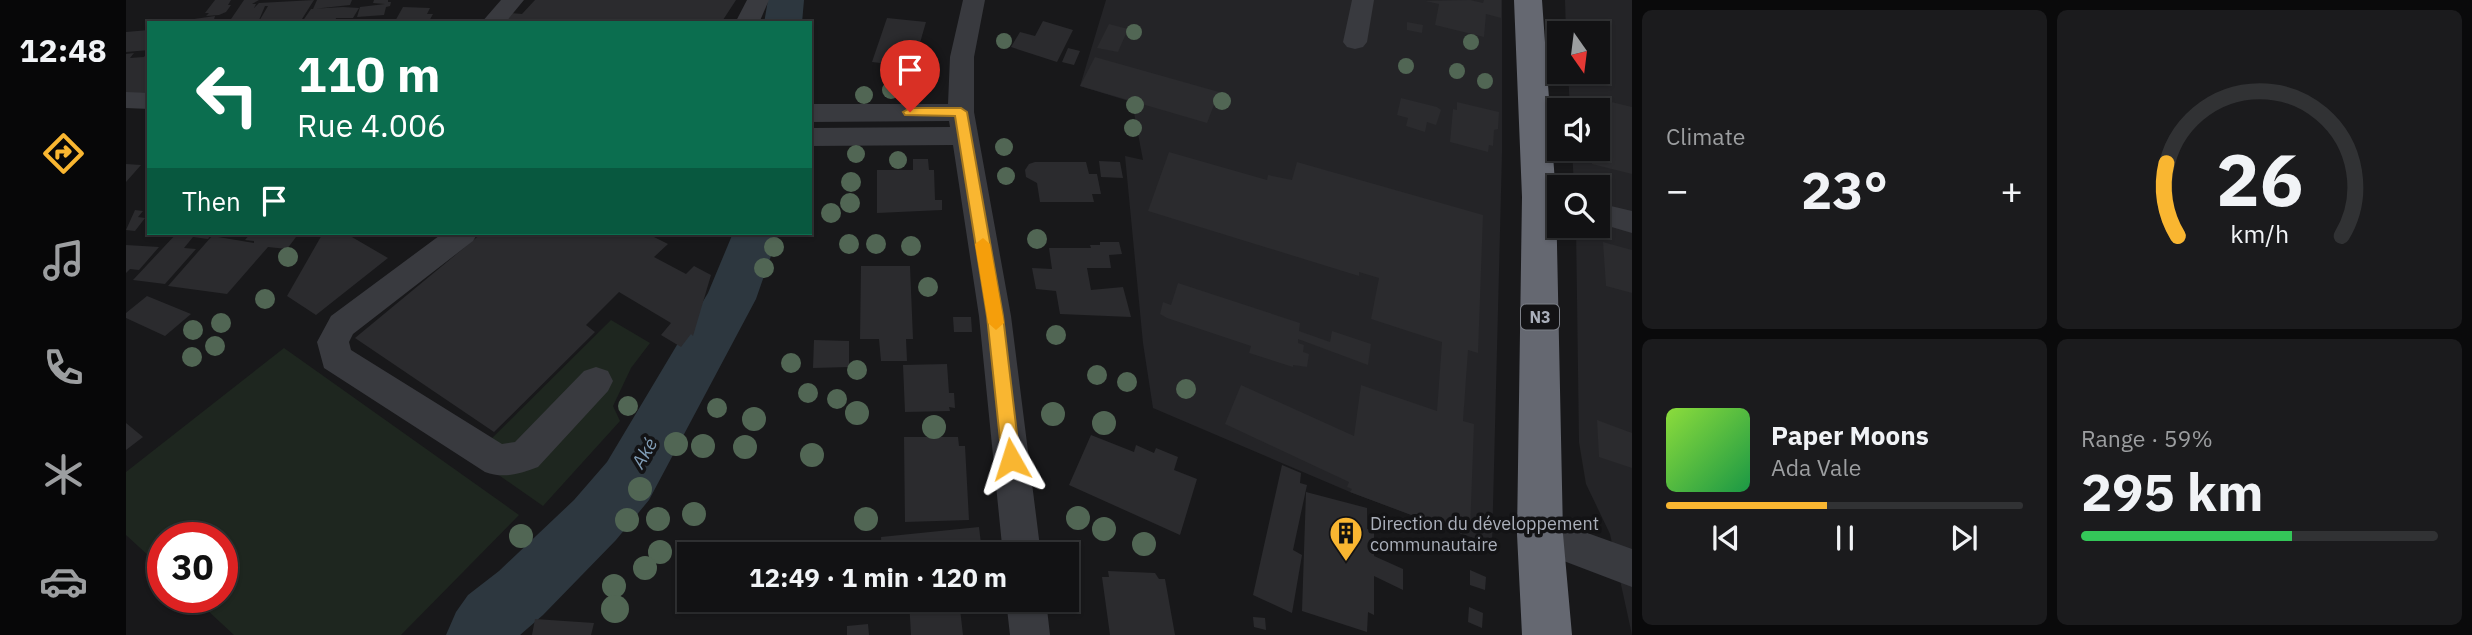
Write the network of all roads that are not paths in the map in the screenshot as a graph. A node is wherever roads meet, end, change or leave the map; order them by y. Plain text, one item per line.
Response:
1 (513, 0) edge
2 (758, 0) edge
3 (957, 0) edge
4 (974, 0) edge
5 (1363, 0) edge
6 (1528, 0) edge
7 (494, 21) edge
8 (748, 21) edge
9 (1355, 42) dead end
10 (962, 57) junction
11 (126, 100) edge
12 (147, 101) edge
13 (812, 113) edge
14 (962, 124) junction
15 (812, 137) edge
16 (1547, 181) edge
17 (1610, 216) edge
18 (1632, 222) edge
19 (460, 235) edge
20 (1548, 238) edge
21 (597, 381) dead end
22 (1540, 534) junction
23 (1020, 542) edge
24 (1632, 568) edge
25 (1027, 612) edge
26 (1030, 635) edge
27 (1547, 635) edge

1 - 7 street
2 - 8 street
3 - 10 street
4 - 10 street
5 - 9 street
6 - 16 highway, N3
10 - 14 street
11 - 12 street
13 - 14 street
14 - 15 street
14 - 23 street
17 - 18 street
19 - 21 street
20 - 22 highway, N3
22 - 24 street
22 - 27 highway, N3
25 - 26 street

